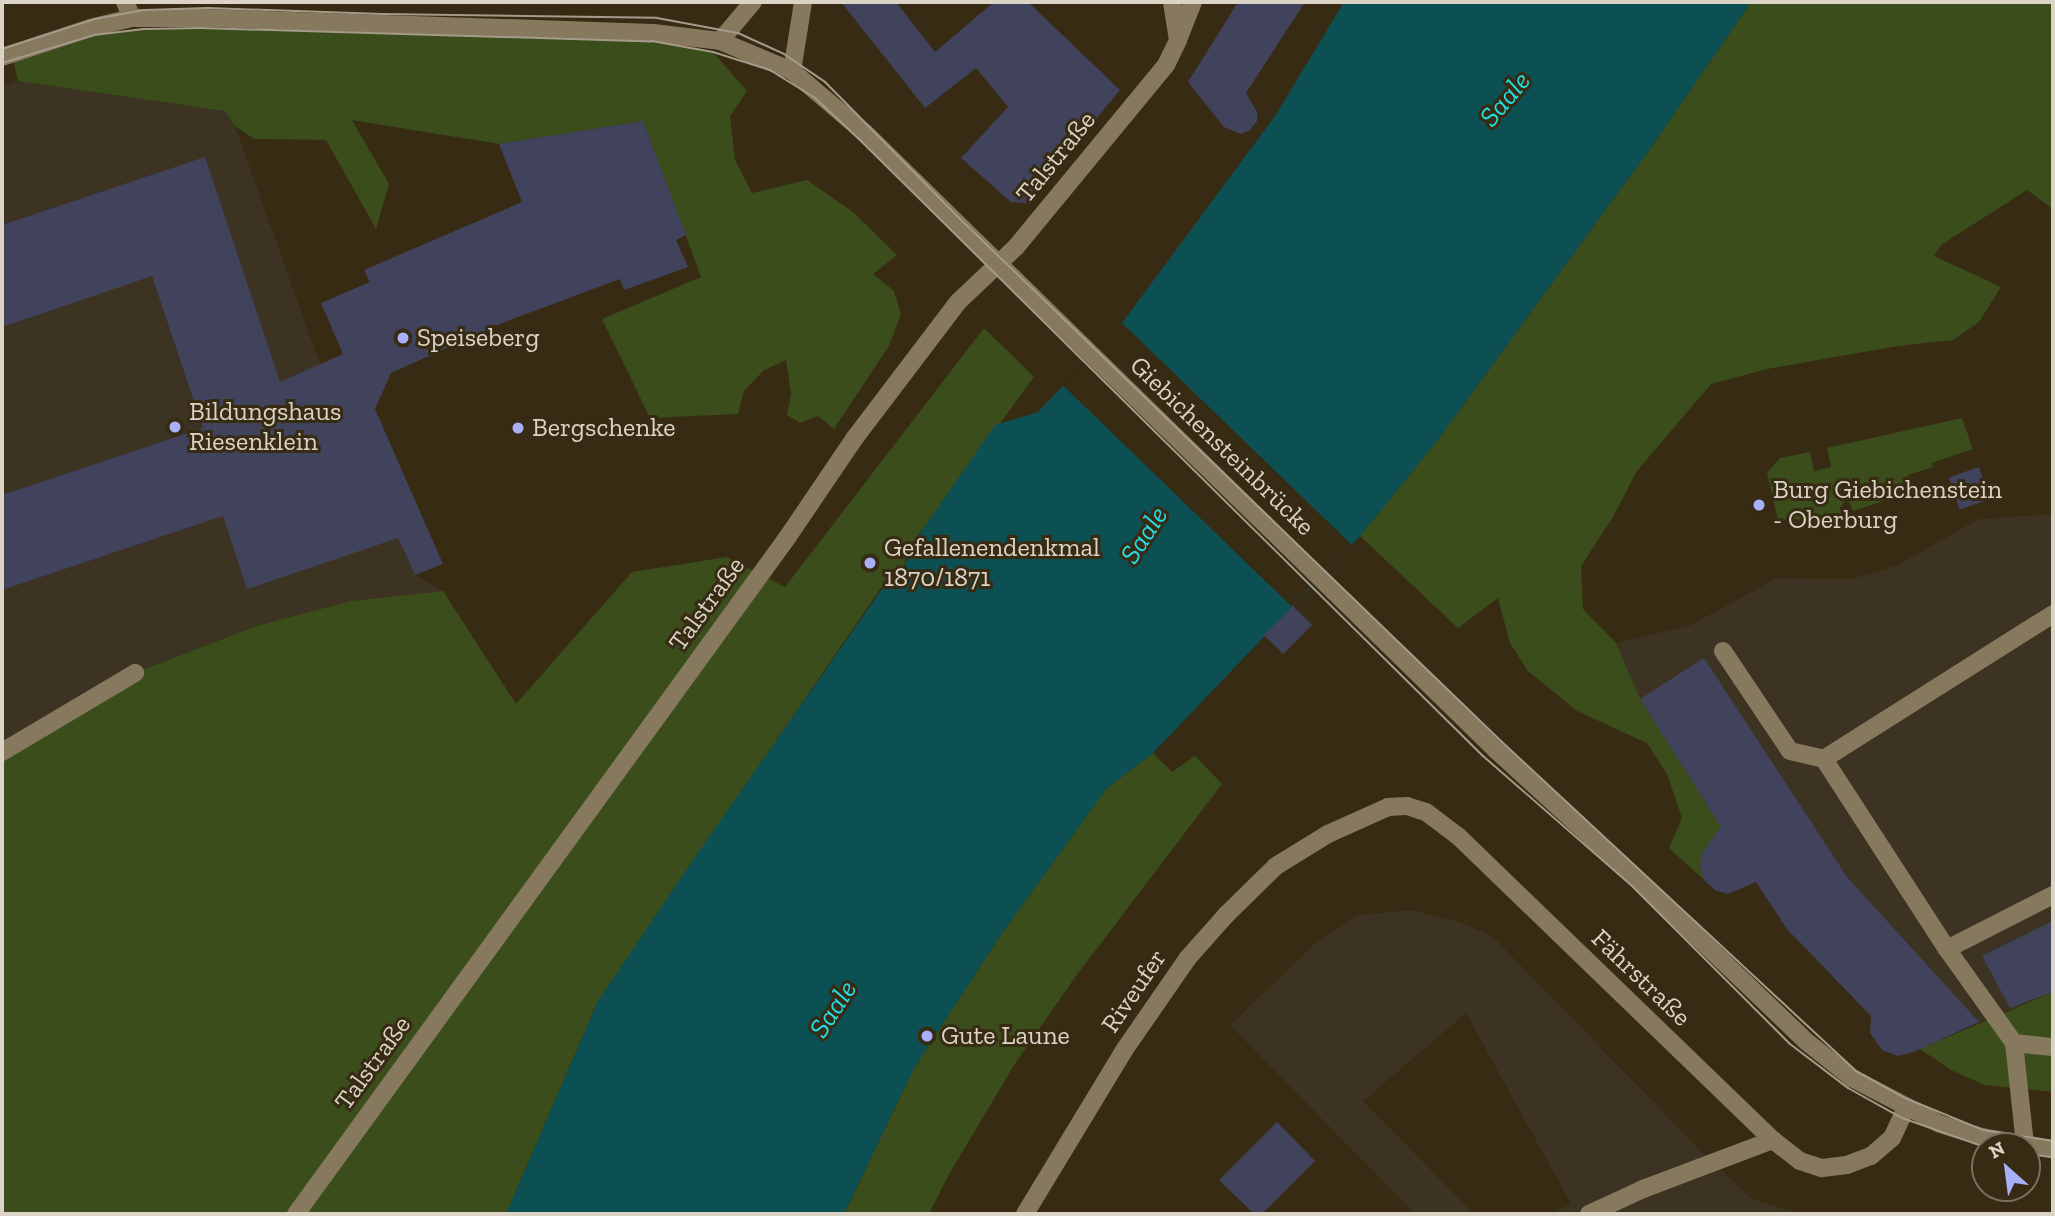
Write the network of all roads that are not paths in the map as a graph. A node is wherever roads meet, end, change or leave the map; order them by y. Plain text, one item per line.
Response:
1 (753, 2) edge
2 (803, 2) edge
3 (1172, 2) edge
4 (1193, 2) edge
5 (128, 10) edge
6 (1178, 40) junction
7 (720, 41) junction
8 (2, 57) edge
9 (792, 71) junction
10 (2053, 614) edge
11 (1723, 650) dead end
12 (135, 673) dead end
13 (2, 752) edge
14 (1824, 759) junction
15 (1328, 834) joint
16 (2053, 895) edge
17 (1947, 949) junction
18 (2014, 1044) junction
19 (2053, 1047) edge
20 (1906, 1108) junction
21 (2024, 1132) edge
22 (1971, 1134) edge
23 (1773, 1140) junction
24 (296, 1214) edge
25 (1025, 1214) edge
26 (1589, 1214) edge

1 - 7 street
2 - 9 street
3 - 6 street
4 - 6 street, Talstraße
5 - 7 street, Giebichensteinbrücke
5 - 8 street, Giebichensteinbrücke
6 - 24 street, Talstraße
7 - 9 street, Giebichensteinbrücke
9 - 20 street, Giebichensteinbrücke
10 - 14 street
11 - 14 street
12 - 13 street
14 - 17 street
15 - 23 street, Fährstraße
15 - 25 street, Riveufer
16 - 17 street
17 - 18 street
18 - 19 street
18 - 21 street
20 - 22 street
20 - 23 street, Fährstraße
23 - 26 street

